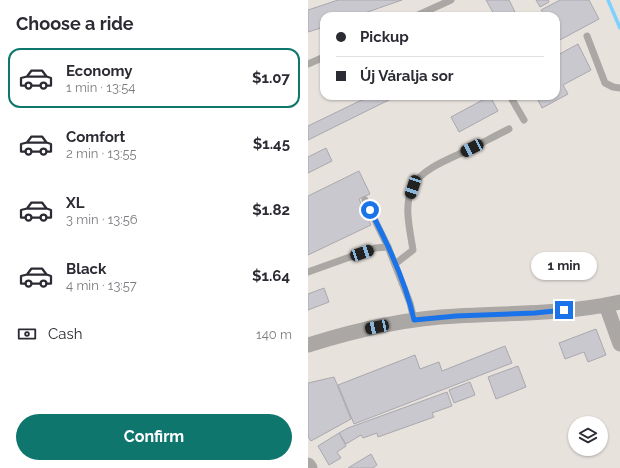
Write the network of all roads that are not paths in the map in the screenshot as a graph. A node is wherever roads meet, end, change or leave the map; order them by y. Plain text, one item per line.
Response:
1 (451, 0) edge
2 (427, 12) edge
3 (587, 36) dead end
4 (320, 59) edge
5 (308, 64) edge
6 (620, 88) edge
7 (512, 100) edge
8 (524, 120) dead end
9 (509, 129) dead end
10 (365, 200) dead end
11 (388, 247) junction
12 (395, 264) junction
13 (308, 272) edge
14 (613, 304) edge
15 (414, 320) junction
16 (620, 344) edge
17 (308, 345) edge
18 (308, 465) edge
19 (310, 468) edge

1 - 2 lane
3 - 6 lane
4 - 5 lane
7 - 8 lane
9 - 12 lane
10 - 11 lane
11 - 12 lane
11 - 13 lane
12 - 15 lane
14 - 15 street
14 - 16 street
15 - 17 street
18 - 19 street

